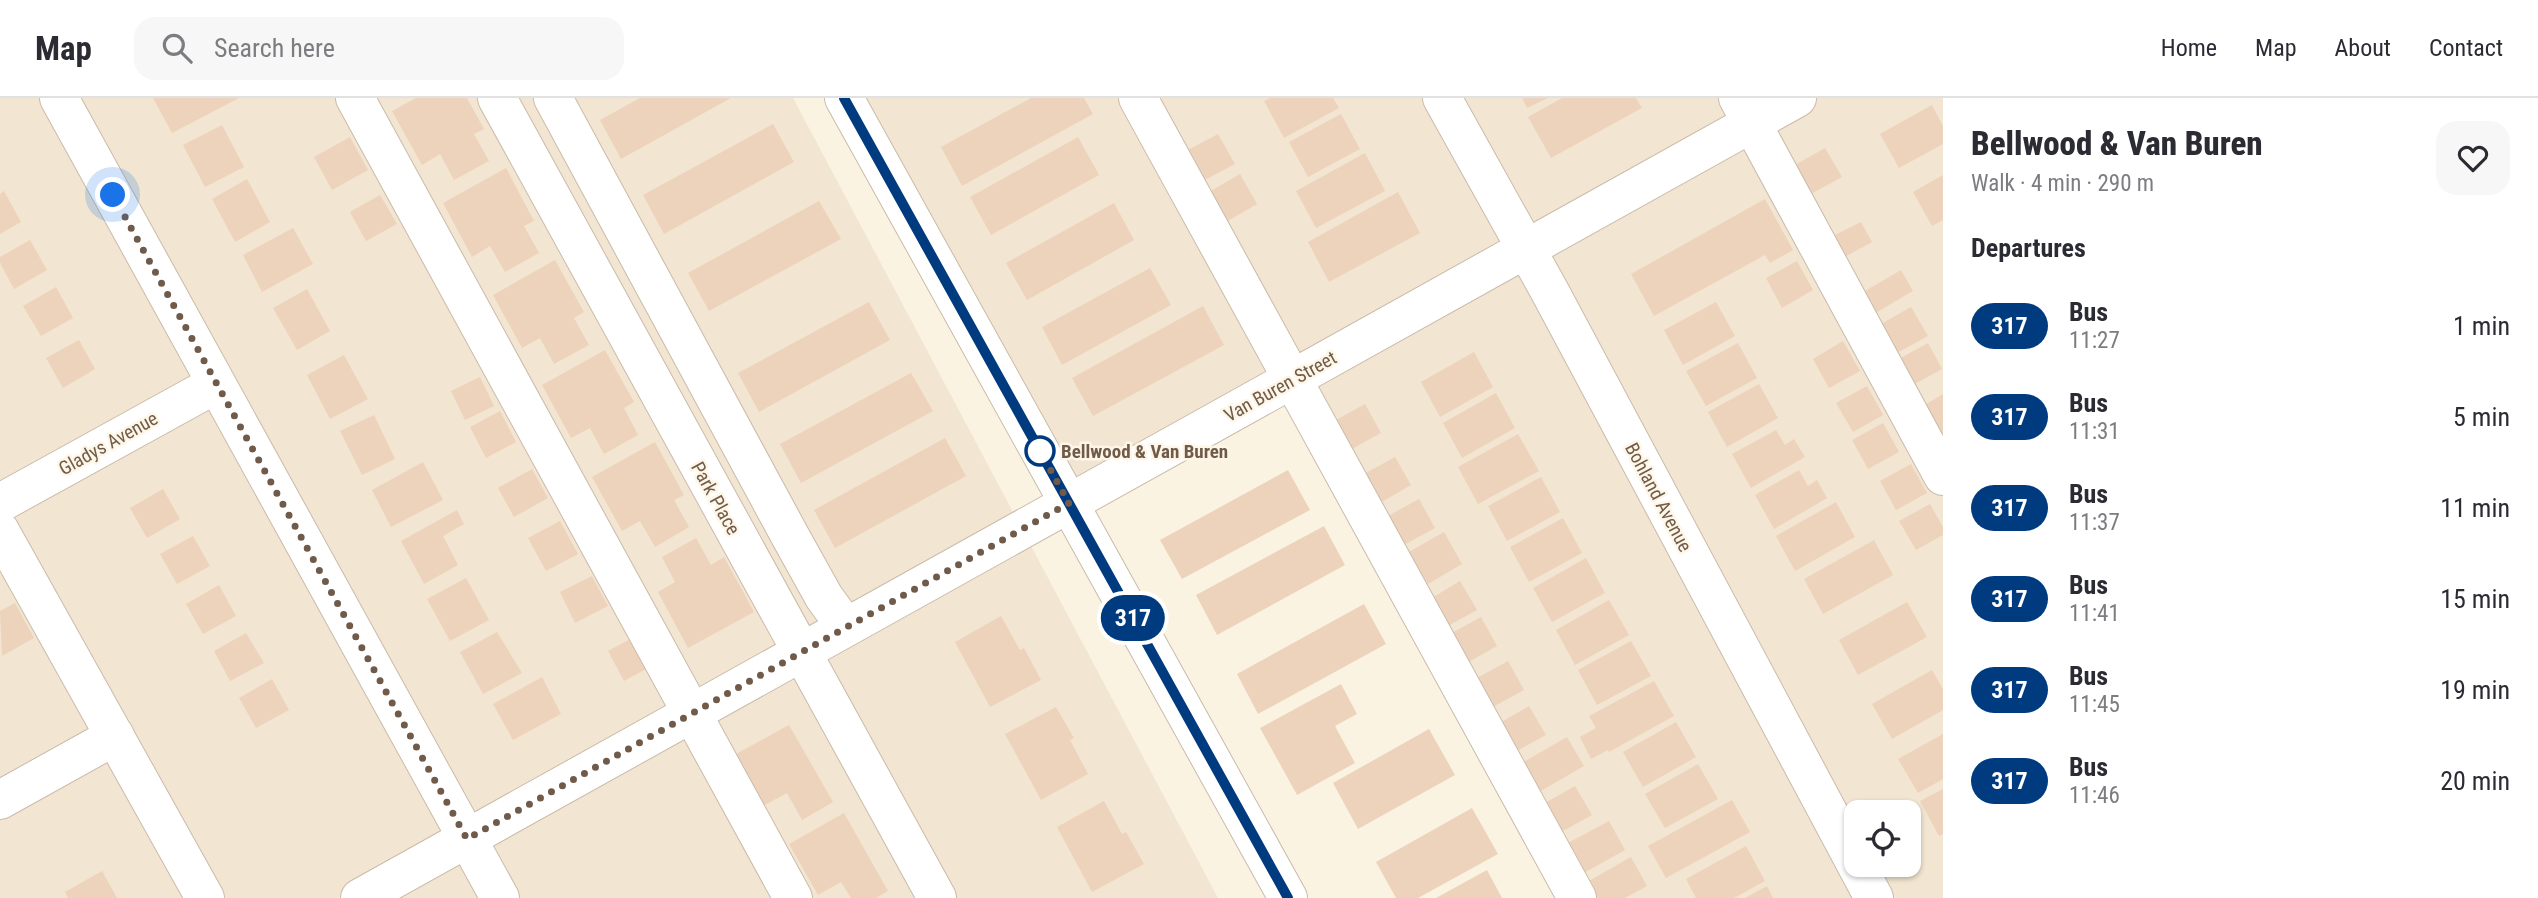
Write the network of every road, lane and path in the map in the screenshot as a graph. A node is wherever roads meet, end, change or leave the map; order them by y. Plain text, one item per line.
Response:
1 (60, 98) edge
2 (355, 98) edge
3 (497, 98) edge
4 (553, 98) edge
5 (844, 98) edge
6 (1138, 98) edge
7 (1442, 98) edge
8 (1797, 98) edge
9 (1745, 111) edge
10 (1526, 249) junction
11 (1293, 378) junction
12 (216, 384) junction
13 (1943, 476) edge
14 (0, 503) edge
15 (1069, 503) junction
16 (0, 531) edge
17 (846, 627) junction
18 (800, 653) junction
19 (692, 713) junction
20 (115, 736) junction
21 (0, 800) edge
22 (467, 839) junction
23 (205, 898) edge
24 (360, 898) edge
25 (500, 898) edge
26 (793, 898) edge
27 (937, 898) edge
28 (1288, 898) edge
29 (1577, 898) edge
30 (1874, 898) edge

1 - 12 street
2 - 19 street
3 - 18 street, Park Place
4 - 17 street
5 - 15 street
6 - 11 street
7 - 10 street, Bohland Avenue
8 - 9 street, Van Buren Street
9 - 10 street, Van Buren Street
9 - 13 street
10 - 11 street, Van Buren Street
10 - 30 street, Bohland Avenue
11 - 15 street, Van Buren Street
11 - 29 street
12 - 14 street, Gladys Avenue
12 - 22 street
15 - 17 street, Van Buren Street
15 - 28 street
16 - 20 street
17 - 18 street, Van Buren Street
18 - 19 street, Van Buren Street
18 - 27 street, Park Place
19 - 22 street, Van Buren Street
19 - 26 street
20 - 21 street
20 - 23 street
22 - 24 street, Van Buren Street
22 - 25 street

